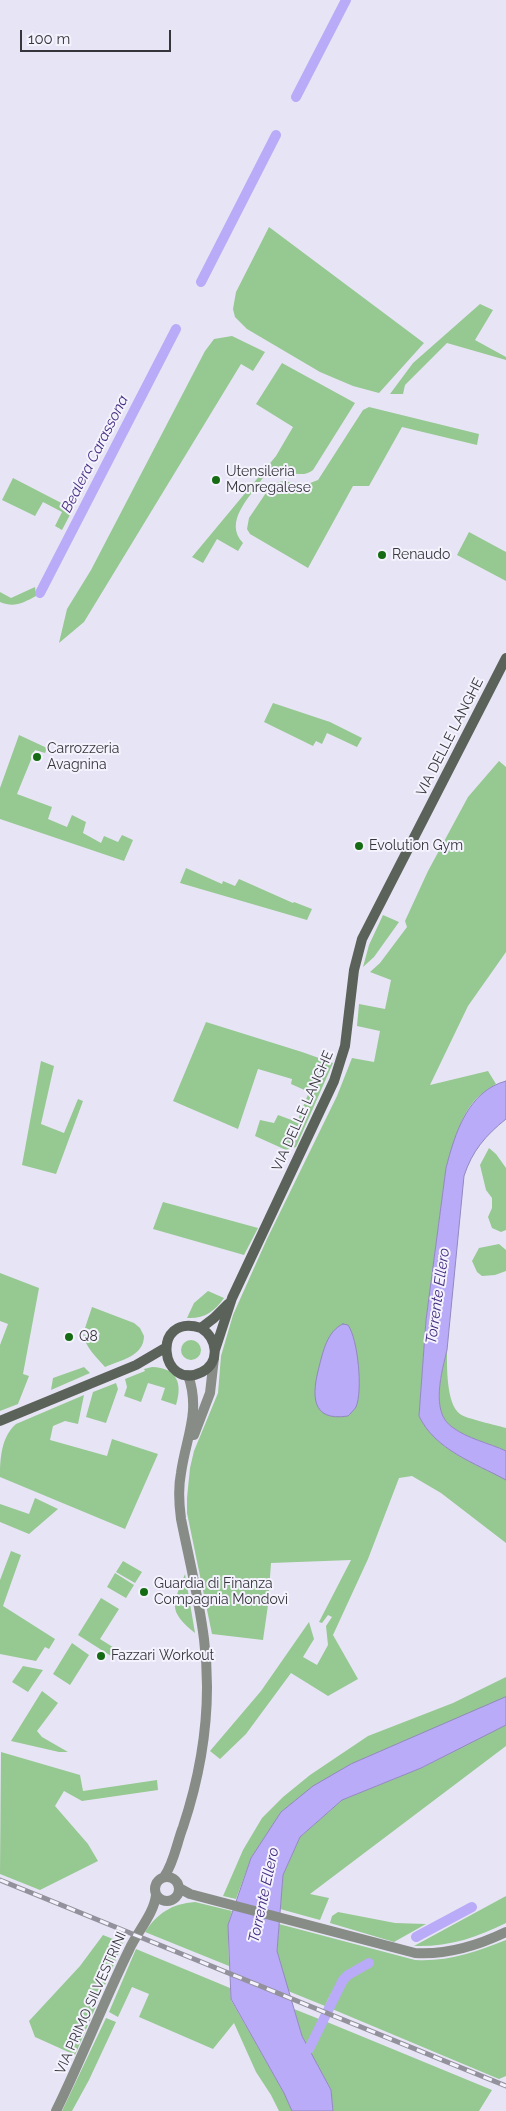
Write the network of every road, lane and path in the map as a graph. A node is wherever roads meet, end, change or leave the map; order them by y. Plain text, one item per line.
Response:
1 (506, 658) edge
2 (232, 1298) junction
3 (201, 1328) junction
4 (165, 1348) junction
5 (215, 1353) junction
6 (169, 1362) junction
7 (136, 1364) junction
8 (188, 1375) junction
9 (0, 1420) edge
10 (184, 1459) junction
11 (172, 1881) junction
12 (190, 1894) junction
13 (159, 1898) junction
14 (174, 1899) junction
15 (506, 1932) edge
16 (56, 2111) edge

1 - 2 main road, VIA DELLE LANGHE
2 - 3 main road, VIA DELLE LANGHE
2 - 5 main road, VIA DELLE LANGHE
3 - 4 main road
3 - 5 main road
4 - 6 main road
4 - 7 main road
5 - 8 main road
5 - 10 street
6 - 7 main road
6 - 8 main road
7 - 9 main road
8 - 10 street
10 - 11 street
11 - 12 street
11 - 13 street
11 - 14 street
12 - 14 street
12 - 15 street
13 - 14 street
13 - 16 street, VIA PRIMO SILVESTRINI

